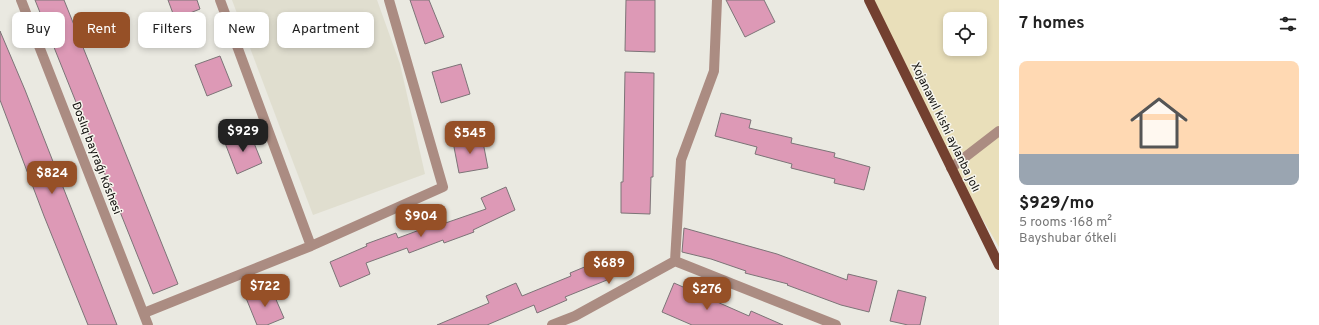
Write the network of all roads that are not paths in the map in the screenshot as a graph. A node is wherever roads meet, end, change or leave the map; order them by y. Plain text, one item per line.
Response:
1 (21, 0) edge
2 (220, 0) edge
3 (389, 0) edge
4 (717, 0) edge
5 (869, 0) edge
6 (999, 131) edge
7 (951, 168) junction
8 (311, 246) junction
9 (675, 262) junction
10 (999, 265) edge
11 (144, 313) junction
12 (148, 325) edge
13 (552, 325) edge
14 (836, 325) edge

1 - 11 street, Doslıq bayraǵı kóshesi
2 - 8 street
3 - 8 street
4 - 9 street
5 - 7 main road, Xojanawıl kishi aylanba jolı
6 - 7 street
7 - 10 main road, Xojanawıl kishi aylanba jolı
8 - 11 street
9 - 13 street
9 - 14 street
11 - 12 street, Doslıq bayraǵı kóshesi

